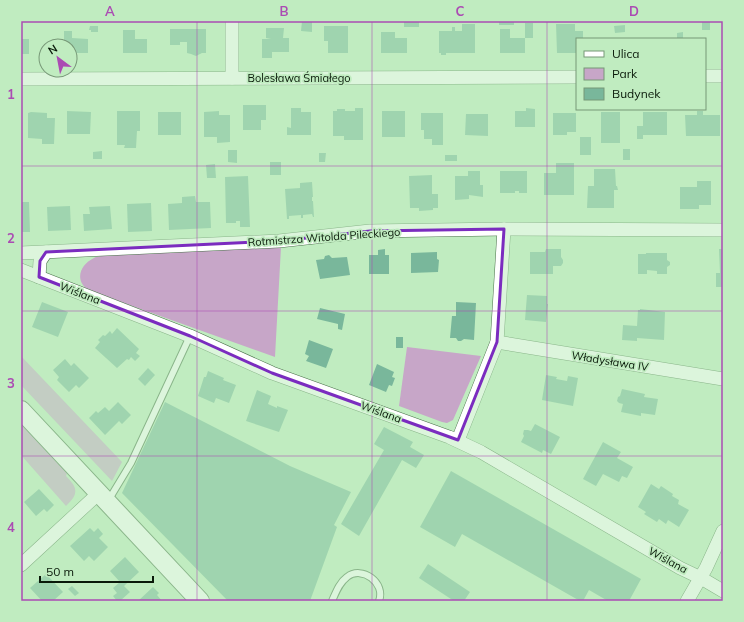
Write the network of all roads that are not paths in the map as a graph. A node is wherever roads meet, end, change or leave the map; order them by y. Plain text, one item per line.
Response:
1 (232, 21) edge
2 (706, 76) edge
3 (723, 76) edge
4 (576, 77) edge
5 (232, 78) junction
6 (21, 79) edge
7 (504, 229) junction
8 (723, 230) edge
9 (46, 252) junction
10 (21, 253) edge
11 (21, 270) edge
12 (39, 277) junction
13 (190, 336) junction
14 (497, 342) junction
15 (723, 379) edge
16 (21, 410) edge
17 (458, 440) junction
18 (103, 498) junction
19 (723, 531) edge
20 (21, 565) edge
21 (701, 578) junction
22 (723, 591) edge
23 (200, 601) edge
24 (332, 601) edge
25 (379, 601) edge
26 (687, 601) edge

1 - 5 street
2 - 3 street
4 - 5 street, Bolesława Śmiałego
5 - 6 street, Bolesława Śmiałego
7 - 8 street, Rotmistrza Witolda Pileckiego
7 - 9 street, Rotmistrza Witolda Pileckiego
7 - 14 street
9 - 10 street, Rotmistrza Witolda Pileckiego
9 - 12 street
11 - 12 street, Wiślana
12 - 13 street, Wiślana
13 - 17 street, Wiślana
13 - 18 lane
14 - 15 street, Władysława IV
14 - 17 street
16 - 18 street
17 - 21 street, Wiślana
18 - 20 street
18 - 23 street
19 - 21 street
21 - 22 street, Wiślana
21 - 26 street
24 - 25 lane

